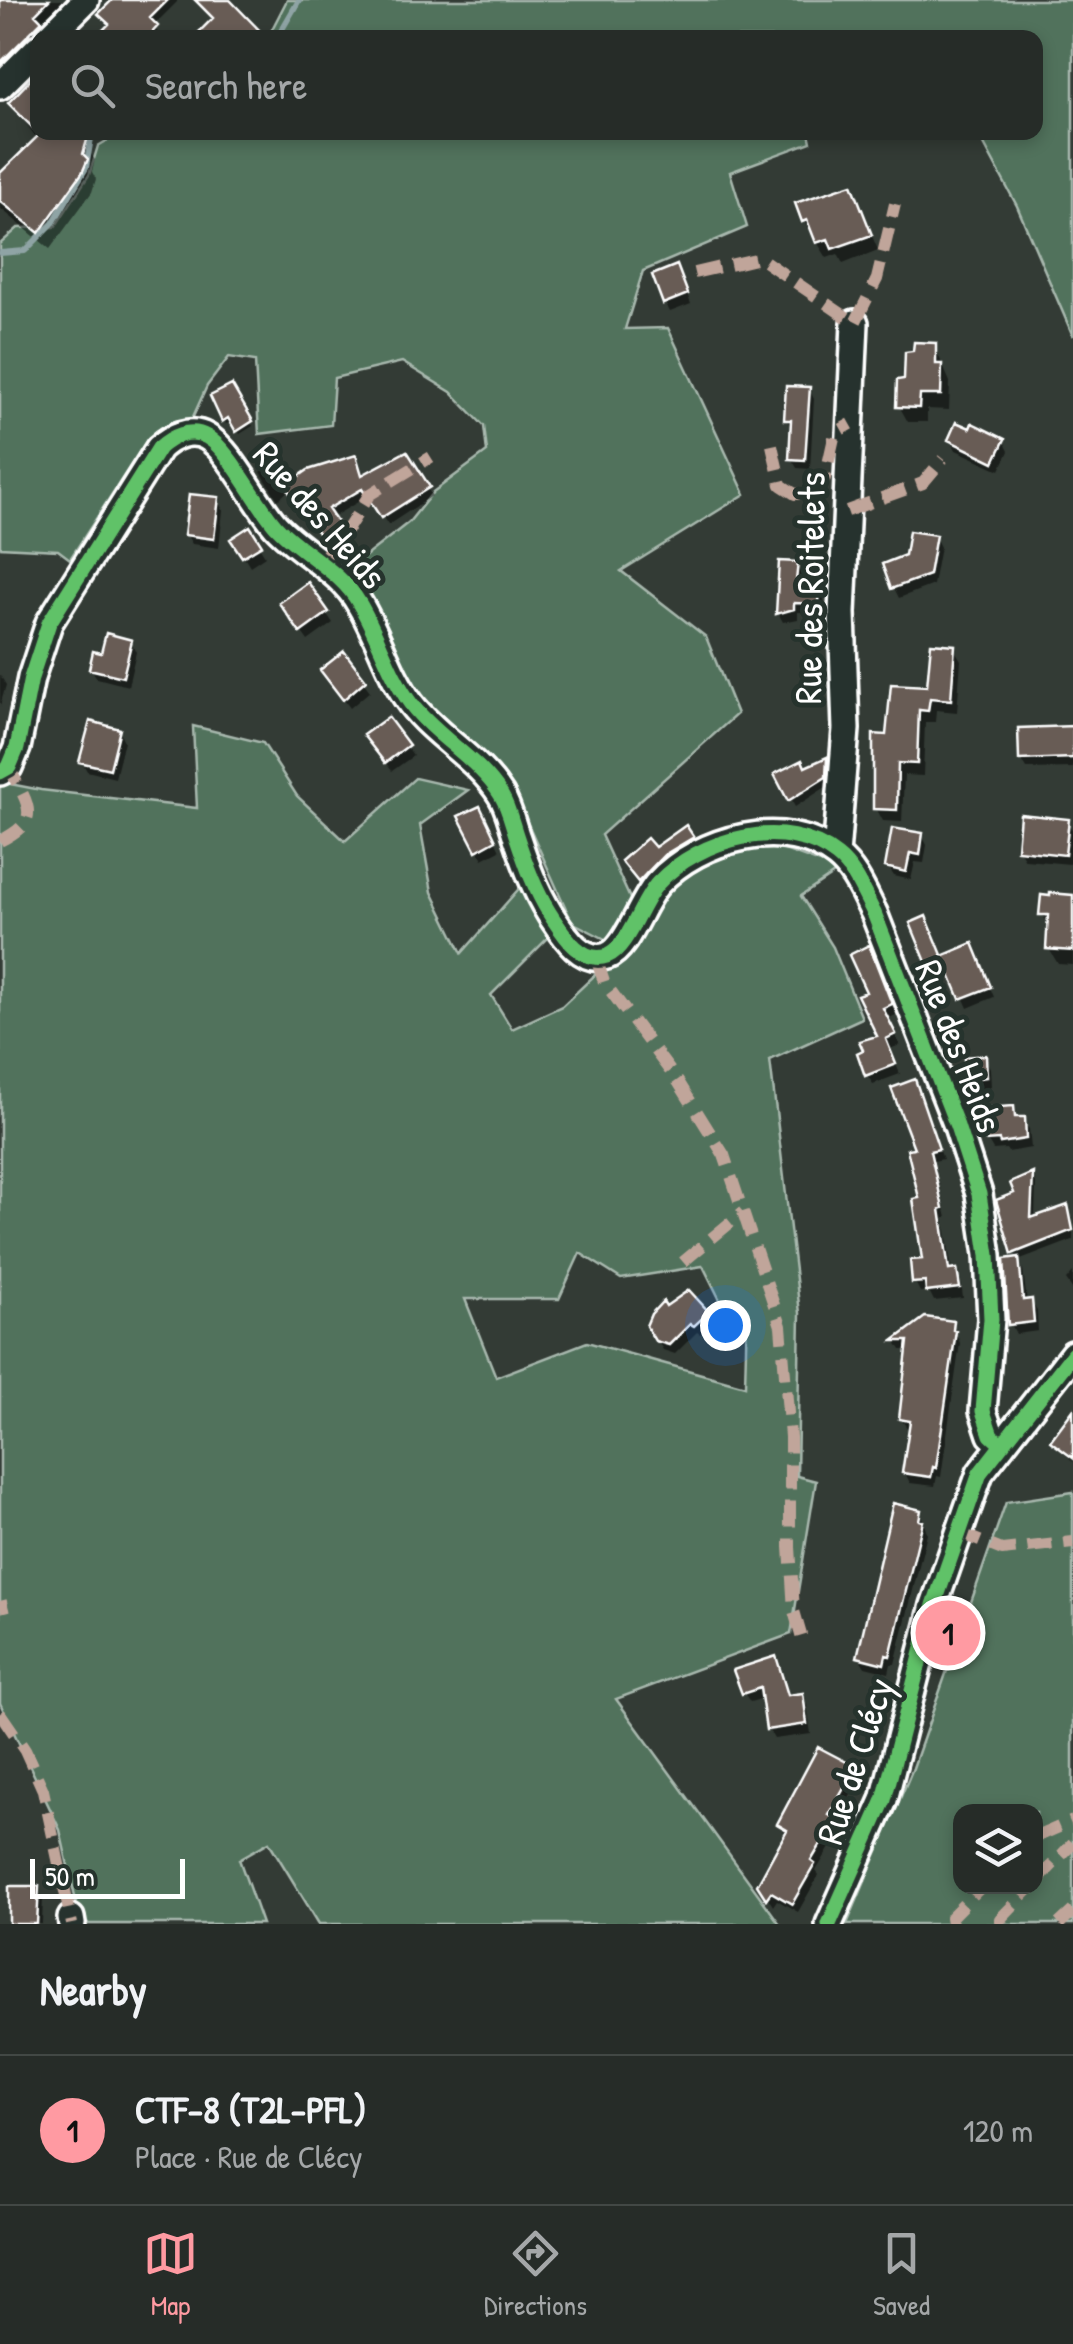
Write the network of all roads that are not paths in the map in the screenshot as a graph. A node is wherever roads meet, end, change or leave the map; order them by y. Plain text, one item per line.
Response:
1 (86, 0) edge
2 (56, 30) edge
3 (30, 56) edge
4 (0, 86) edge
5 (855, 323) dead end
6 (0, 772) edge
7 (836, 854) junction
8 (1073, 1354) edge
9 (1002, 1446) junction
10 (829, 1924) edge

1 - 2 street
3 - 4 street
5 - 7 street, Rue des Roitelets
6 - 7 street, Rue des Heids
7 - 9 street, Rue des Heids
8 - 9 street, Rue de Clécy
9 - 10 street, Rue de Clécy

